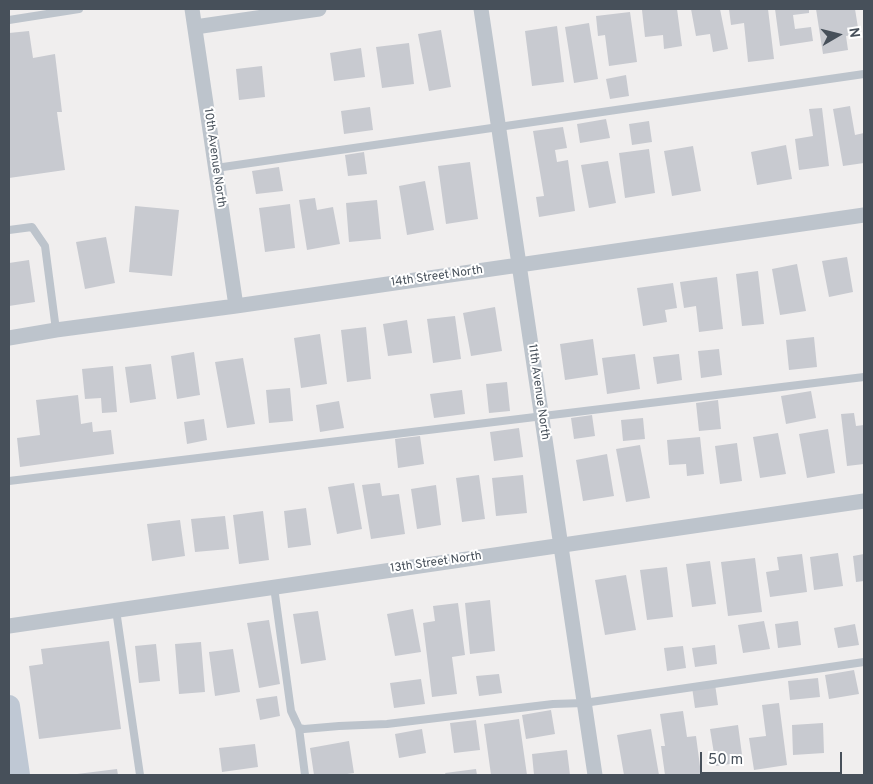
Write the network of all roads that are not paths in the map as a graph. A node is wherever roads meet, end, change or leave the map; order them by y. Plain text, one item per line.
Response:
1 (78, 9) edge
2 (192, 9) edge
3 (319, 9) edge
4 (481, 9) edge
5 (9, 20) edge
6 (195, 27) junction
7 (864, 74) edge
8 (498, 127) junction
9 (216, 168) junction
10 (864, 214) edge
11 (9, 230) edge
12 (519, 265) junction
13 (236, 306) junction
14 (56, 330) junction
15 (9, 338) edge
16 (864, 377) edge
17 (541, 416) junction
18 (9, 481) edge
19 (864, 501) edge
20 (560, 545) junction
21 (274, 587) junction
22 (116, 610) junction
23 (9, 626) edge
24 (864, 662) edge
25 (584, 702) junction
26 (9, 706) edge
27 (298, 728) junction
28 (19, 775) edge
29 (140, 775) edge
30 (305, 775) edge
31 (595, 775) edge

1 - 5 lane
2 - 6 street, 10th Avenue North
3 - 6 street
4 - 8 street, 11th Avenue North
6 - 9 street, 10th Avenue North
7 - 8 lane
8 - 9 lane
8 - 12 street, 11th Avenue North
9 - 13 street, 10th Avenue North
10 - 12 street, 14th Street North
11 - 14 lane
12 - 13 street, 14th Street North
12 - 17 street, 11th Avenue North
13 - 14 street, 14th Street North
14 - 15 street, 14th Street North
16 - 17 lane
17 - 18 lane
17 - 20 street, 11th Avenue North
19 - 20 street, 13th Street North
20 - 21 street, 13th Street North
20 - 25 street, 11th Avenue North
21 - 22 street, 13th Street North
21 - 27 lane
22 - 23 street, 13th Street North
22 - 29 lane
24 - 25 lane
25 - 27 lane
25 - 31 street, 11th Avenue North
26 - 28 street
27 - 30 lane

